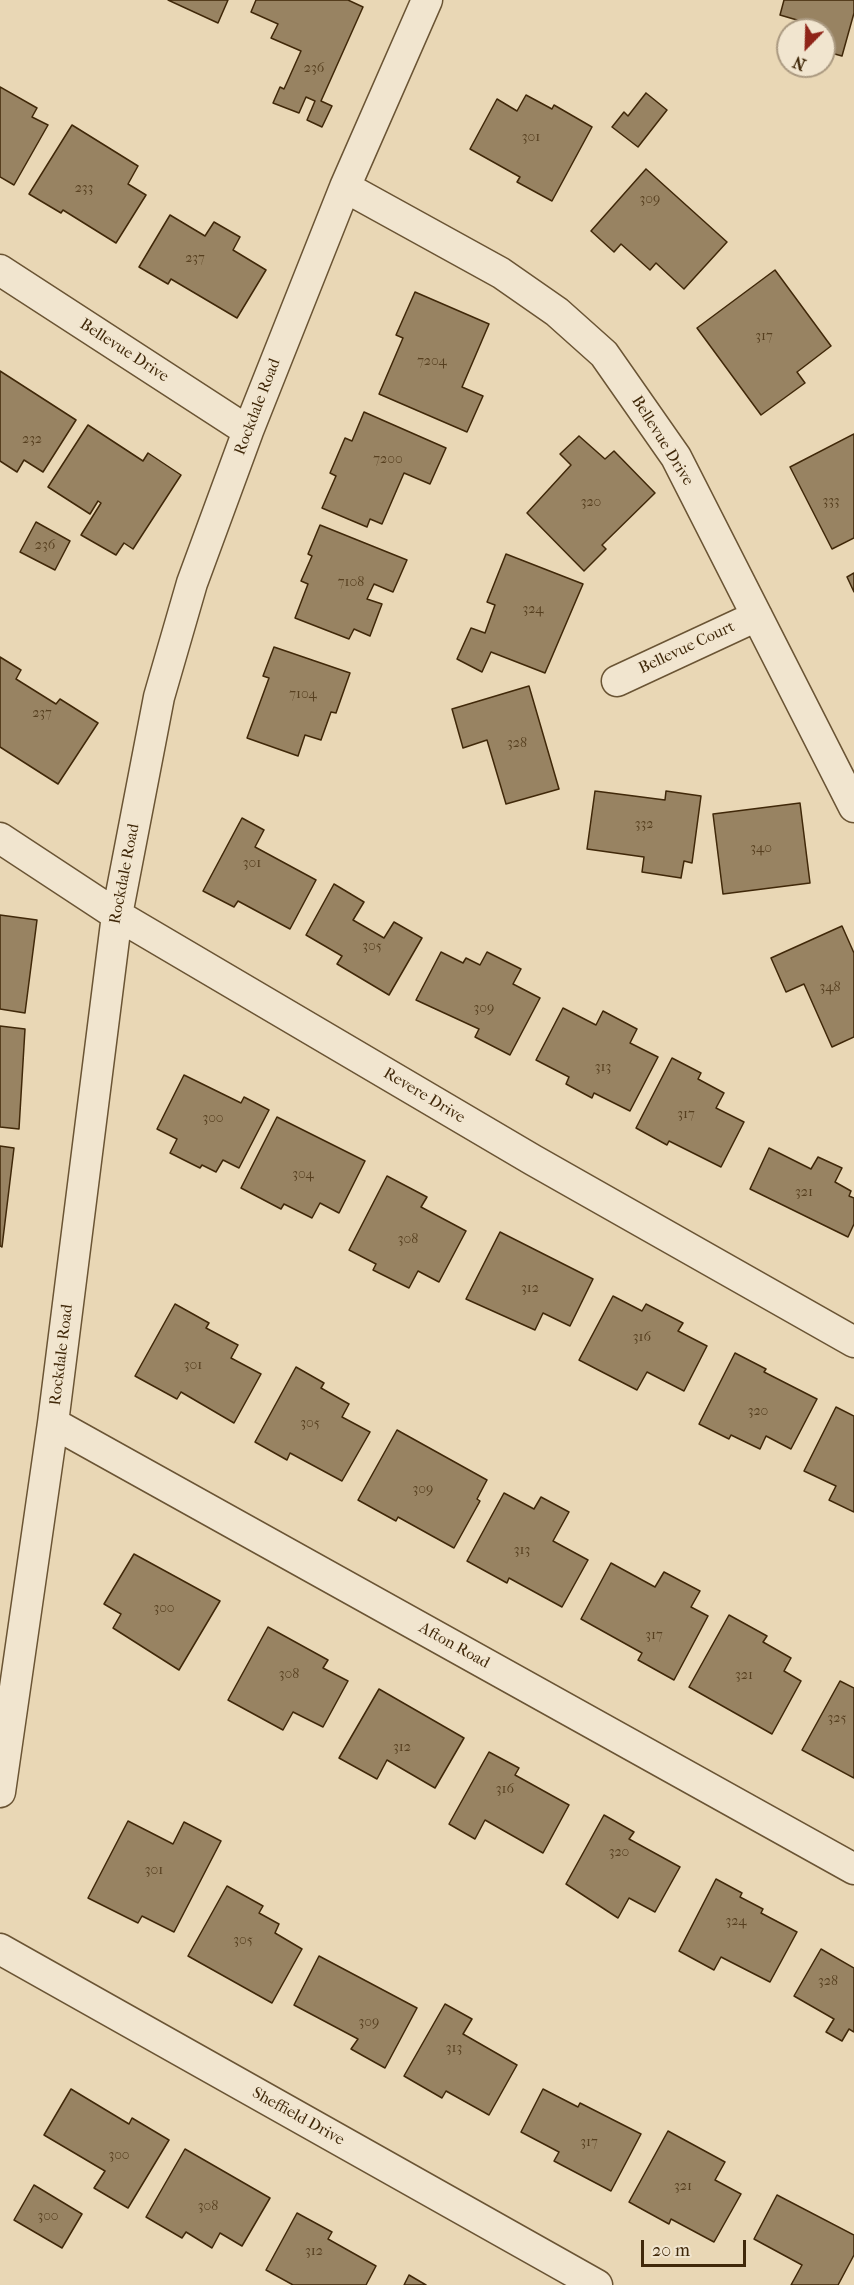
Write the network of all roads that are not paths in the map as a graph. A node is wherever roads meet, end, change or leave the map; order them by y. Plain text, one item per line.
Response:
1 (428, 0) edge
2 (345, 187) junction
3 (0, 270) edge
4 (248, 431) junction
5 (758, 616) junction
6 (617, 681) dead end
7 (854, 807) edge
8 (0, 838) edge
9 (117, 915) junction
10 (854, 1342) edge
11 (53, 1423) junction
12 (0, 1792) edge
13 (854, 1869) edge
14 (0, 1949) edge
15 (597, 2285) edge

1 - 2 street, Rockdale Road
2 - 4 street, Rockdale Road
2 - 5 street, Bellevue Drive
3 - 4 street, Bellevue Drive
4 - 9 street, Rockdale Road
5 - 6 street, Bellevue Court
5 - 7 street, Bellevue Drive
8 - 9 street, Revere Drive
9 - 10 street, Revere Drive
9 - 11 street, Rockdale Road
11 - 12 street, Rockdale Road
11 - 13 street, Afton Road
14 - 15 street, Sheffield Drive

